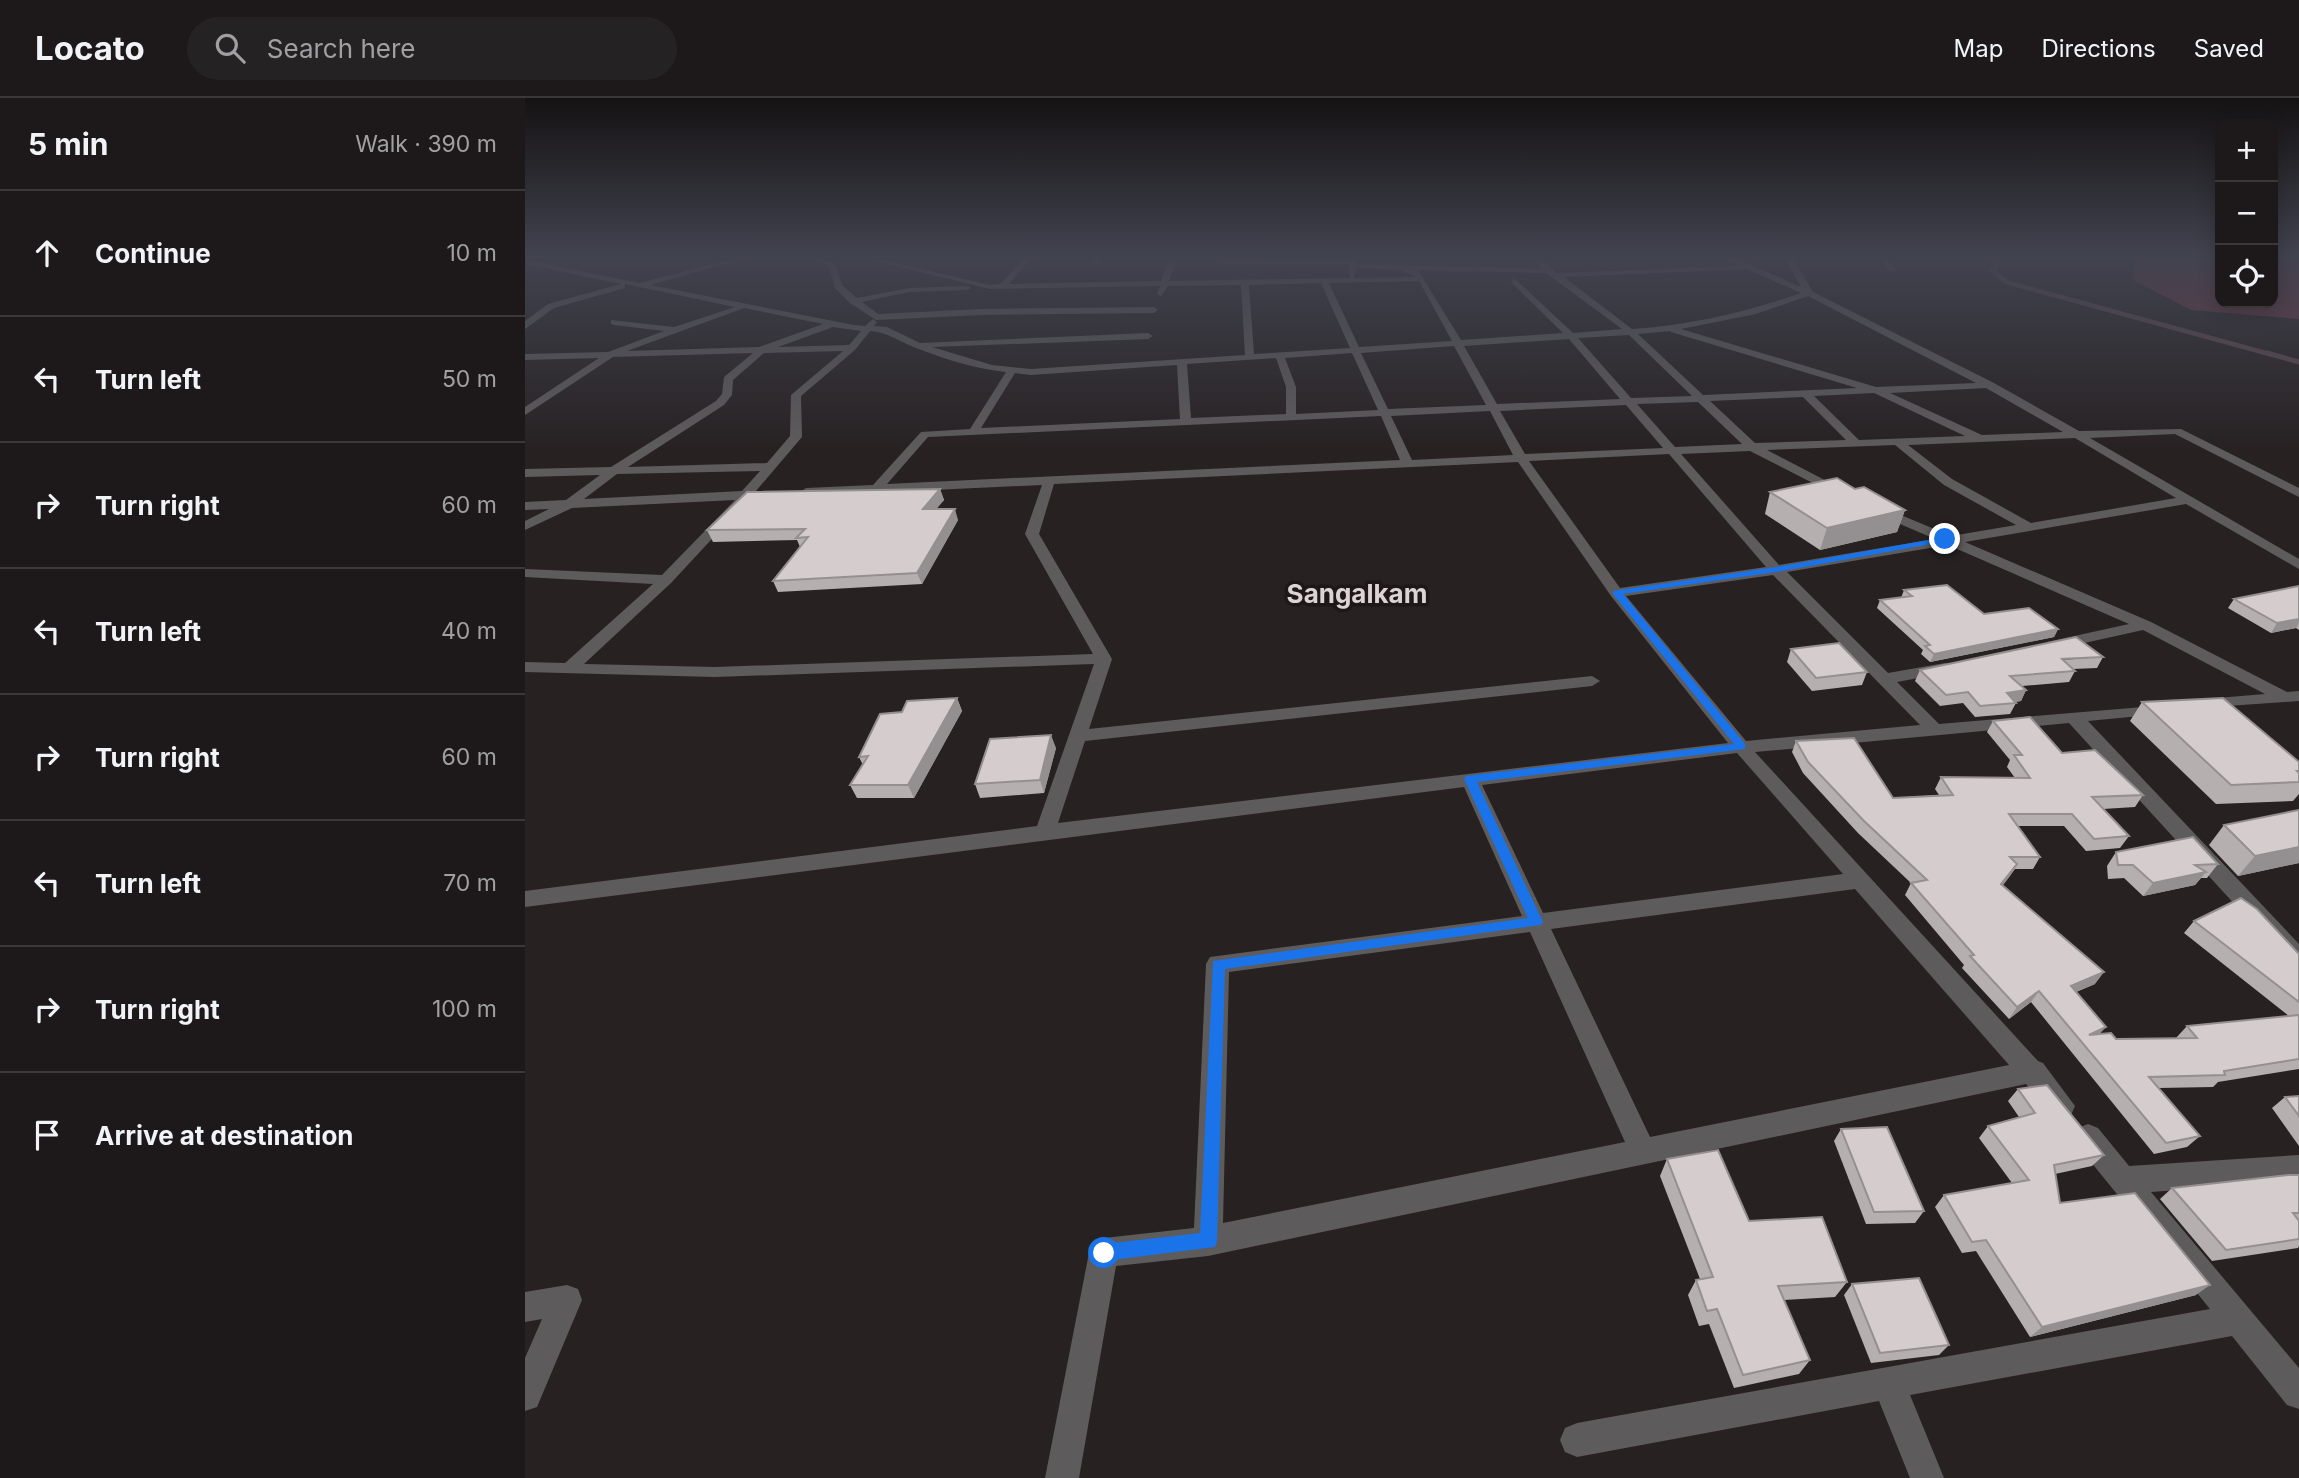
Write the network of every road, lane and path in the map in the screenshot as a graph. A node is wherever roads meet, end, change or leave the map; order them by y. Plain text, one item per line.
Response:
1 (698, 321) edge
2 (818, 321) edge
3 (873, 321) edge
4 (920, 321) edge
5 (1035, 321) edge
6 (1152, 321) edge
7 (1247, 321) edge
8 (1342, 321) edge
9 (1446, 321) edge
10 (1556, 321) edge
11 (1617, 321) edge
12 (1707, 321) edge
13 (1865, 321) edge
14 (614, 322) dead end
15 (831, 324) junction
16 (976, 327) junction
17 (675, 329) junction
18 (867, 329) junction
19 (1669, 329) junction
20 (1632, 333) junction
21 (1572, 337) junction
22 (916, 345) junction
23 (1459, 345) junction
24 (852, 348) junction
25 (762, 350) junction
26 (1147, 351) junction
27 (1356, 352) junction
28 (611, 355) junction
29 (525, 356) edge
30 (1280, 357) junction
31 (1249, 359) junction
32 (1182, 364) junction
33 (1012, 371) junction
34 (1990, 385) junction
35 (558, 390) junction
36 (1875, 390) junction
37 (536, 391) dead end
38 (1805, 393) junction
39 (1700, 398) junction
40 (1628, 402) junction
41 (1493, 408) junction
42 (525, 412) edge
43 (1385, 413) junction
44 (1291, 417) junction
45 (1186, 422) junction
46 (973, 432) junction
47 (2077, 436) junction
48 (1983, 439) junction
49 (1898, 442) junction
50 (1856, 443) junction
51 (1752, 447) junction
52 (1672, 451) junction
53 (1521, 458) junction
54 (1408, 464) junction
55 (770, 467) junction
56 (613, 472) junction
57 (525, 473) edge
58 (1049, 481) junction
59 (877, 488) junction
60 (2299, 493) edge
61 (746, 495) junction
62 (2187, 500) junction
63 (569, 504) junction
64 (525, 506) edge
65 (525, 526) edge
66 (2027, 526) junction
67 (1945, 539) junction
68 (2299, 565) edge
69 (1776, 570) junction
70 (525, 573) edge
71 (666, 579) junction
72 (1616, 593) junction
73 (2145, 625) junction
74 (2035, 649) edge
75 (1104, 659) junction
76 (1957, 665) edge
77 (525, 667) edge
78 (568, 669) junction
79 (1884, 679) junction
80 (1592, 681) dead end
81 (2291, 696) edge
82 (2074, 717) junction
83 (1934, 729) junction
84 (1077, 736) junction
85 (1741, 747) junction
86 (1470, 779) junction
87 (1045, 832) junction
88 (1861, 880) junction
89 (525, 899) edge
90 (1537, 922) junction
91 (2299, 959) edge
92 (2034, 1071) junction
93 (1643, 1152) junction
94 (2299, 1168) edge
95 (2124, 1180) junction
96 (1208, 1241) junction
97 (525, 1307) edge
98 (2239, 1319) junction
99 (1888, 1383) junction
100 (2299, 1393) edge
101 (525, 1395) edge
102 (1577, 1440) dead end
103 (1062, 1478) edge
104 (1927, 1478) edge

1 - 17 street
2 - 15 street
3 - 18 street
4 - 16 street
5 - 16 street
6 - 26 street
7 - 31 street
8 - 27 street
9 - 23 street
10 - 21 street
11 - 20 street
12 - 19 street
13 - 34 street
14 - 17 street
15 - 18 street
15 - 25 street
16 - 22 street
16 - 26 street
17 - 28 street
18 - 22 street
18 - 24 street
19 - 20 street
19 - 36 street
20 - 21 street
20 - 39 street
21 - 23 street
21 - 40 street
22 - 33 street
23 - 27 street
23 - 41 street
24 - 25 street
24 - 55 street
25 - 28 street
25 - 56 street
26 - 32 street
26 - 33 street
27 - 30 street
27 - 43 street
28 - 29 street
28 - 35 street
30 - 31 street
30 - 44 street
31 - 32 street
32 - 45 street
33 - 46 street
34 - 36 street
34 - 47 street
35 - 37 street
35 - 42 street
36 - 38 street
36 - 48 street
38 - 39 street
38 - 50 street
39 - 40 street
39 - 51 street
40 - 41 street
40 - 52 street
41 - 43 street
41 - 53 street
43 - 44 street
43 - 54 street
44 - 45 street
45 - 46 street
46 - 59 street
47 - 48 street
47 - 60 street
47 - 62 street
48 - 49 street
49 - 50 street
49 - 66 street
50 - 51 street
51 - 52 street
51 - 67 street
52 - 53 street
52 - 69 street
53 - 54 street
53 - 72 street
54 - 58 street
55 - 56 street
55 - 61 street
56 - 57 street
56 - 63 street
58 - 59 street
58 - 75 street
59 - 61 street
61 - 63 street
61 - 71 street
62 - 66 street
62 - 68 street
63 - 64 street
63 - 65 street
66 - 67 street
67 - 69 street
67 - 73 street
69 - 72 street
69 - 79 street
70 - 71 street
71 - 78 street
72 - 85 street
73 - 74 street
73 - 81 street
75 - 78 street
75 - 84 street
76 - 79 street
77 - 78 street
79 - 83 street
80 - 84 street
81 - 82 street
82 - 83 street
82 - 91 street
83 - 85 street
84 - 87 street
85 - 86 street
85 - 88 street
86 - 87 street
86 - 90 street
87 - 89 street
88 - 90 street
88 - 92 street
90 - 93 street
90 - 96 street
92 - 93 street
92 - 95 street
93 - 96 street
94 - 95 street
95 - 98 street
96 - 103 street
97 - 101 street
98 - 99 street
98 - 100 street
99 - 102 street
99 - 104 street

